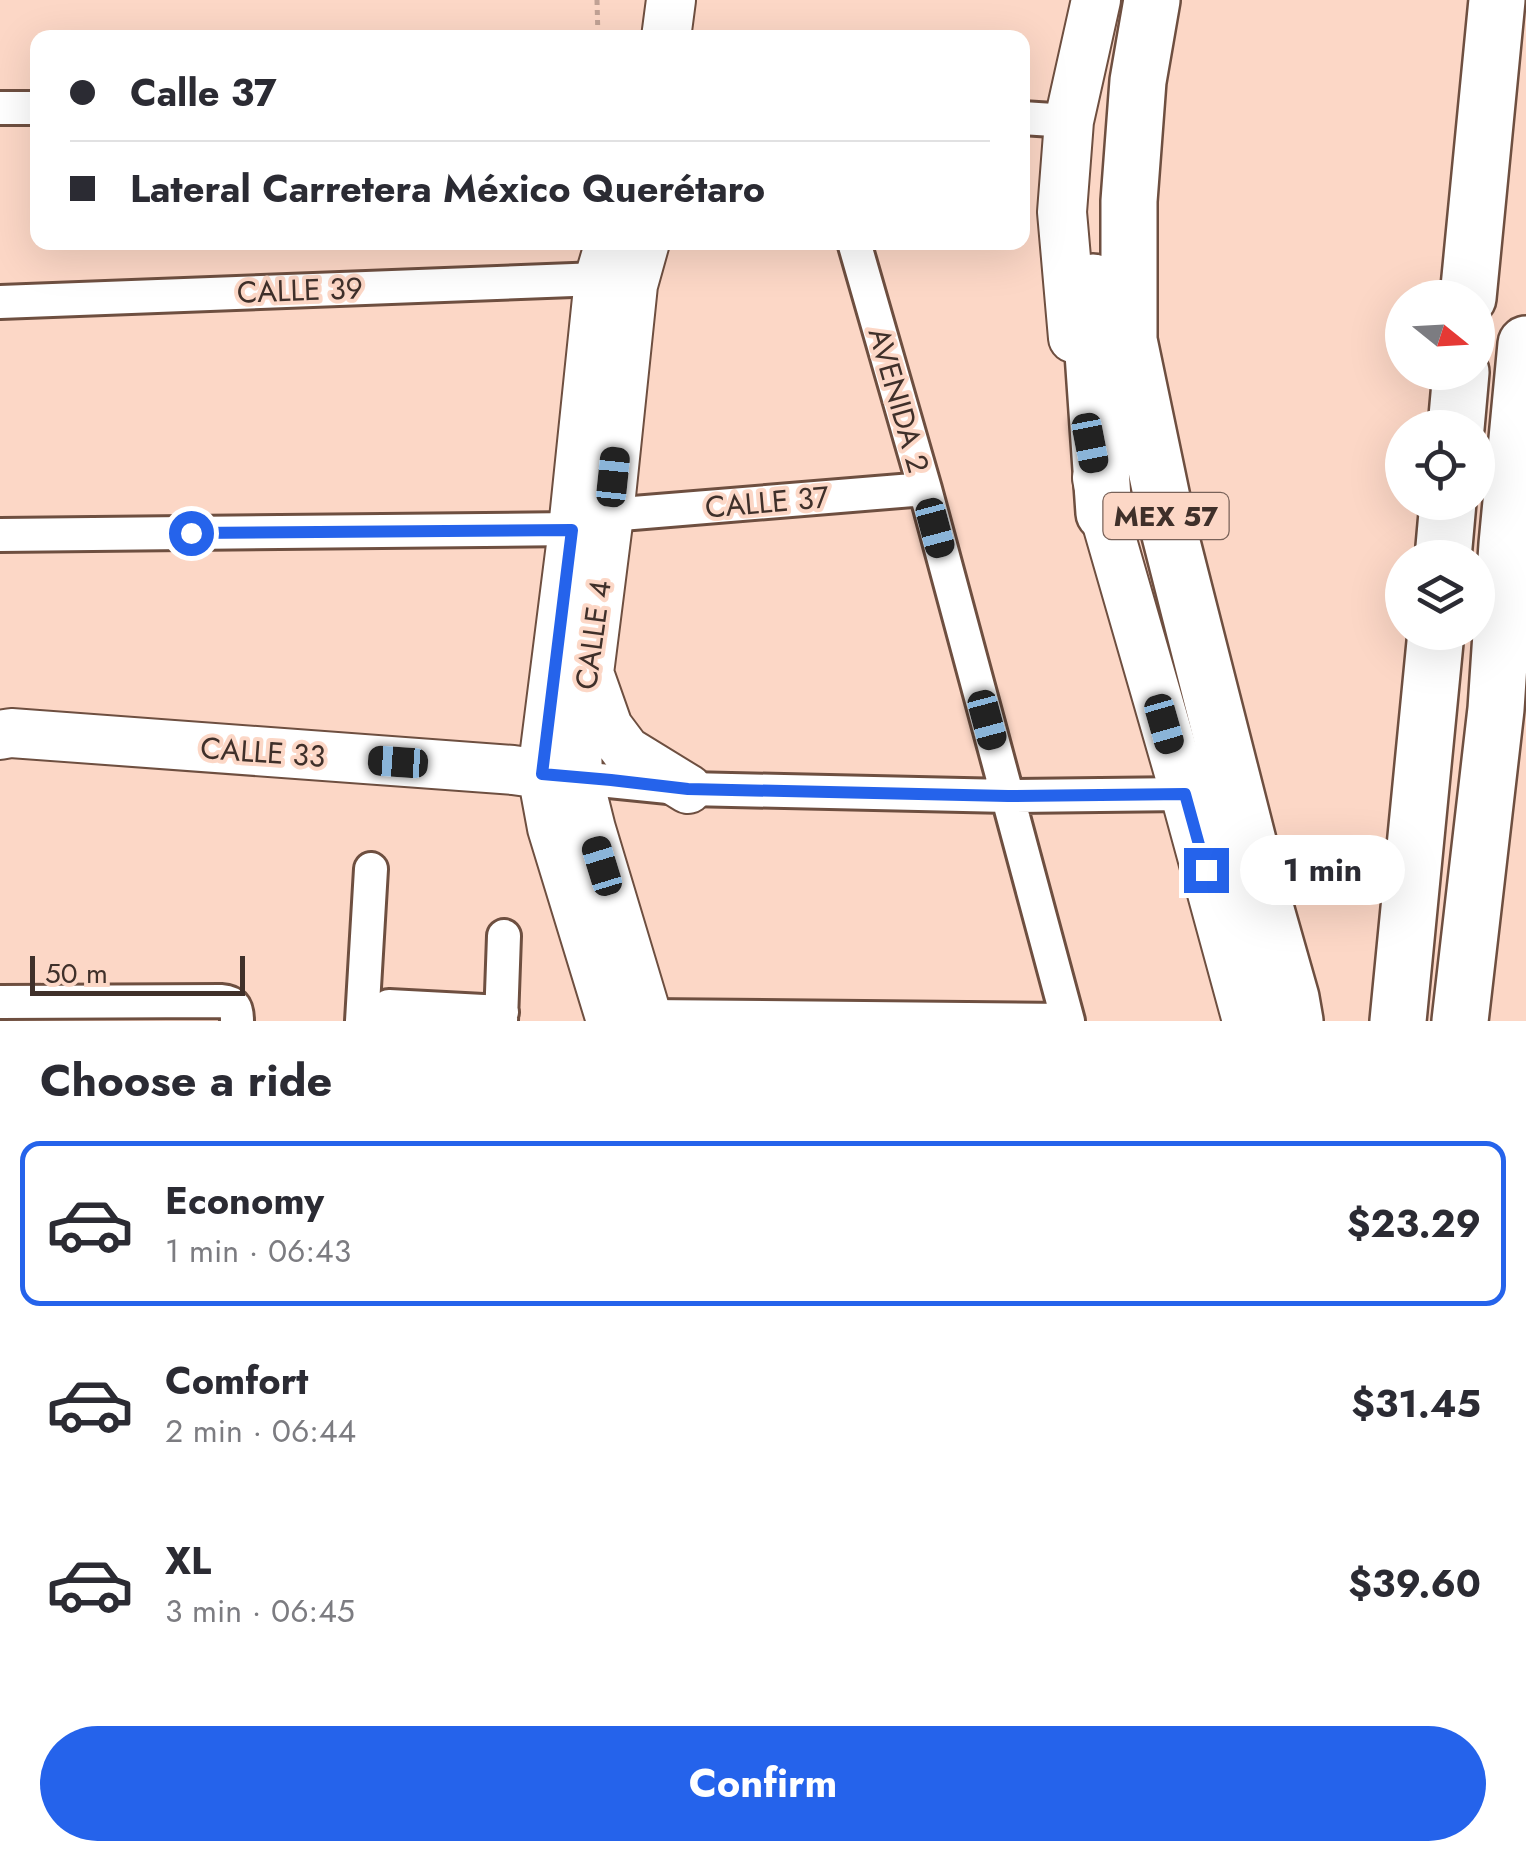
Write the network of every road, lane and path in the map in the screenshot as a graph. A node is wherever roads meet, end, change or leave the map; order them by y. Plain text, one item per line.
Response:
1 (597, 0) edge
2 (671, 0) edge
3 (702, 0) edge
4 (1096, 0) edge
5 (1139, 0) edge
6 (1152, 0) edge
7 (1497, 0) edge
8 (598, 30) edge
9 (667, 30) edge
10 (700, 30) edge
11 (0, 108) edge
12 (30, 108) edge
13 (1030, 118) edge
14 (1070, 121) junction
15 (643, 250) edge
16 (856, 250) edge
17 (604, 261) edge
18 (1470, 280) edge
19 (0, 302) edge
20 (1526, 344) edge
21 (925, 489) junction
22 (1104, 513) junction
23 (591, 522) junction
24 (0, 535) edge
25 (1526, 586) edge
26 (1434, 650) edge
27 (589, 674) junction
28 (1496, 709) junction
29 (0, 735) edge
30 (560, 776) junction
31 (688, 789) junction
32 (1185, 794) junction
33 (1008, 796) junction
34 (370, 869) dead end
35 (504, 936) dead end
36 (0, 1002) edge
37 (501, 1017) edge
38 (635, 1019) edge
39 (1068, 1020) edge
40 (237, 1021) edge
41 (362, 1021) edge
42 (382, 1021) edge
43 (1246, 1021) edge
44 (1295, 1021) edge
45 (1398, 1021) edge
46 (1460, 1021) edge

1 - 8 path
2 - 9 main road
3 - 10 main road
4 - 14 main road
5 - 22 highway
6 - 44 highway, MEX 57
7 - 18 highway
11 - 12 street
13 - 14 street
14 - 22 main road
15 - 23 main road, CALLE 4
16 - 21 street, AVENIDA 2
17 - 19 street, CALLE 39
17 - 23 main road, CALLE 4
20 - 28 highway
21 - 23 street, CALLE 37
21 - 33 street, AVENIDA 2
22 - 32 main road
23 - 24 street, CALLE 37
23 - 27 main road, CALLE 4
23 - 30 main road, CALLE 4
25 - 28 highway
26 - 45 highway
27 - 30 main road, CALLE 4
27 - 31 main road
28 - 46 highway
29 - 30 main road, CALLE 33
30 - 31 street, CALLE 33
30 - 38 main road, CALLE 4
31 - 33 street, CALLE 33
32 - 33 street, CALLE 33
32 - 43 main road
33 - 39 street, AVENIDA 2
34 - 41 street
35 - 37 street
36 - 40 street
37 - 42 street
38 - 39 street

